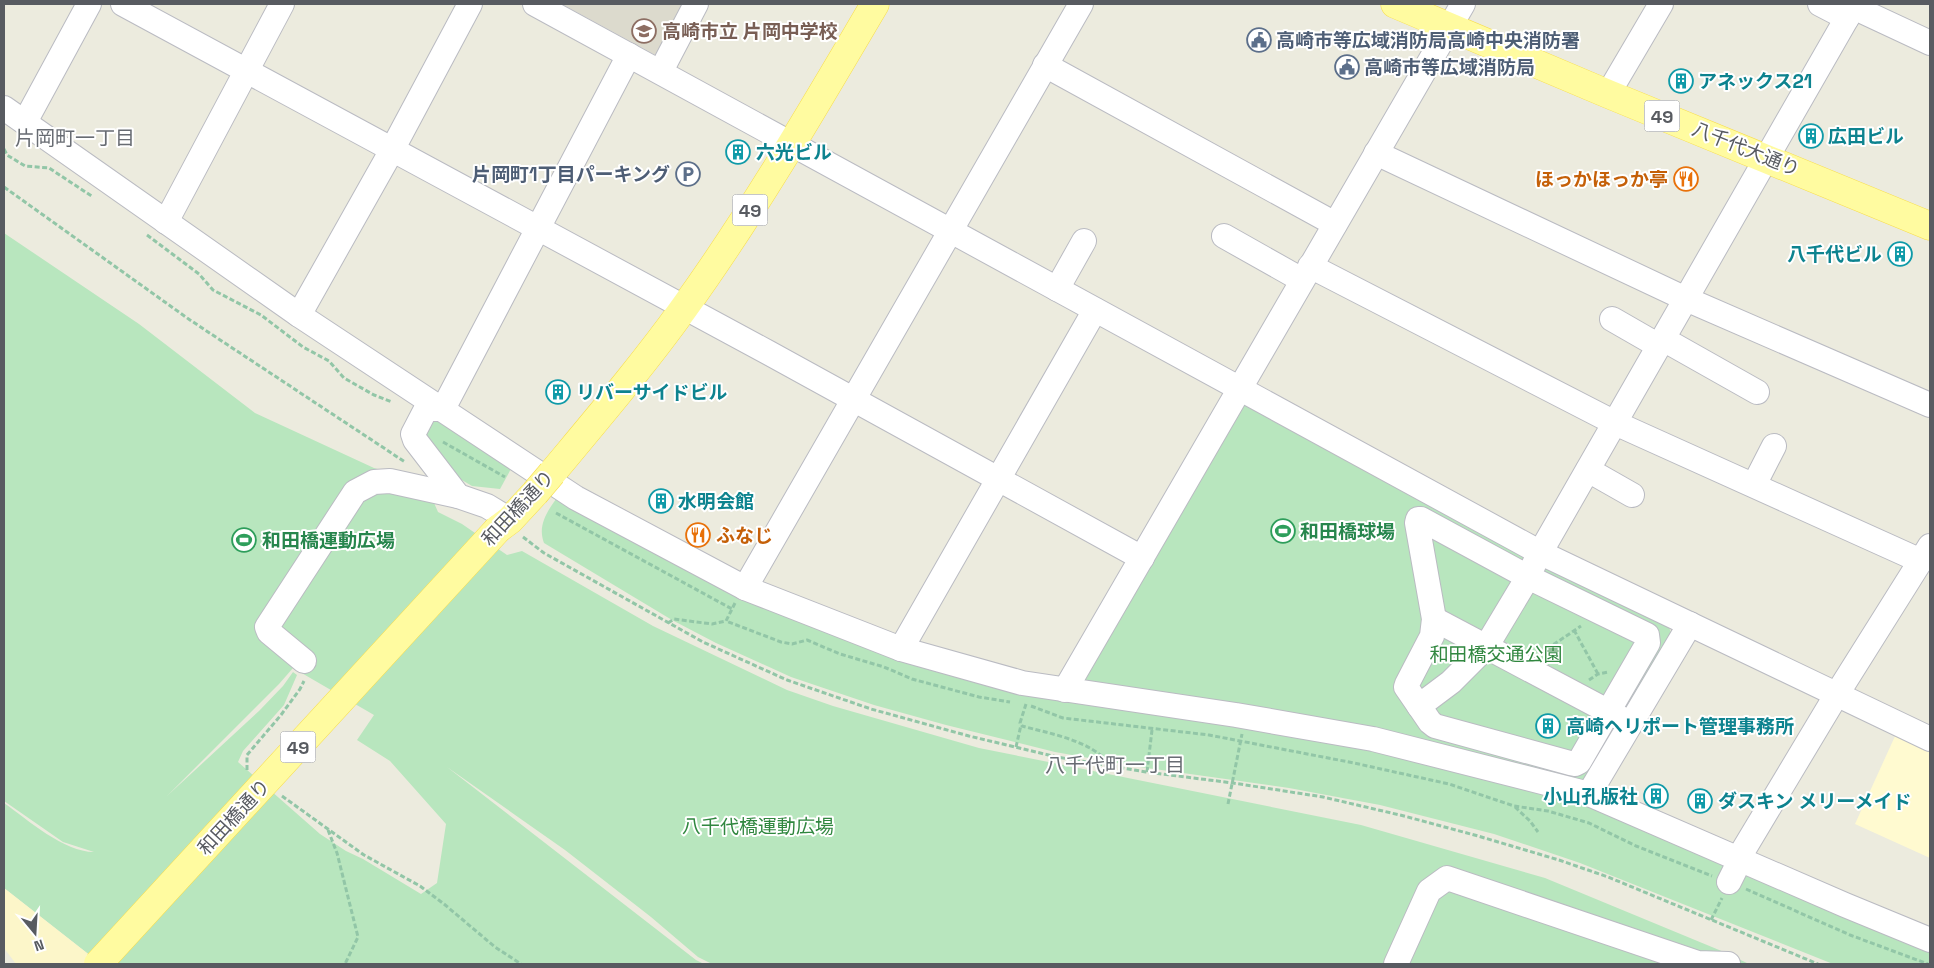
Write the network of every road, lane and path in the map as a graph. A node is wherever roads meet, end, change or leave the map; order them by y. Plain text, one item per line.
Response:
1 (89, 4) edge
2 (123, 4) edge
3 (282, 4) edge
4 (470, 4) edge
5 (535, 4) edge
6 (696, 4) edge
7 (875, 4) edge
8 (1081, 4) edge
9 (1395, 4) edge
10 (1662, 4) edge
11 (1820, 4) edge
12 (1852, 10) edge
13 (1456, 15) edge
14 (1930, 43) edge
15 (628, 55) junction
16 (1044, 65) junction
17 (247, 71) junction
18 (661, 72) junction
19 (1608, 94) junction
20 (4, 108) edge
21 (25, 122) junction
22 (792, 145) junction
23 (4, 149) edge
24 (392, 150) junction
25 (1376, 153) junction
26 (1768, 158) junction
27 (4, 187) edge
28 (96, 199) dead end
29 (166, 222) junction
30 (1335, 224) junction
31 (1930, 226) edge
32 (538, 228) junction
33 (951, 230) junction
34 (142, 232) dead end
35 (1224, 236) dead end
36 (1084, 241) dead end
37 (1306, 273) junction
38 (1057, 289) junction
39 (1686, 299) junction
40 (684, 308) junction
41 (1095, 310) junction
42 (299, 315) junction
43 (1612, 320) dead end
44 (1661, 342) junction
45 (1240, 388) junction
46 (1757, 392) dead end
47 (852, 400) junction
48 (1930, 405) edge
49 (432, 413) junction
50 (1615, 423) junction
51 (1774, 446) dead end
52 (409, 464) dead end
53 (1588, 470) junction
54 (505, 477) dead end
55 (999, 480) junction
56 (1754, 485) junction
57 (458, 496) junction
58 (1632, 496) dead end
59 (556, 513) dead end
60 (510, 528) junction
61 (1926, 553) edge
62 (1541, 554) junction
63 (1142, 558) junction
64 (1528, 577) junction
65 (744, 587) junction
66 (732, 609) junction
67 (1603, 612) junction
68 (1434, 619) junction
69 (726, 621) junction
70 (667, 623) junction
71 (1690, 624) junction
72 (1574, 630) junction
73 (1486, 647) junction
74 (901, 649) junction
75 (304, 661) joint
76 (1522, 665) junction
77 (1598, 674) junction
78 (1628, 677) junction
79 (1065, 690) junction
80 (1028, 694) junction
81 (1837, 694) junction
82 (1579, 696) junction
83 (1016, 703) dead end
84 (1419, 706) junction
85 (1609, 712) junction
86 (1630, 723) junction
87 (1021, 724) junction
88 (1152, 730) junction
89 (1930, 739) edge
90 (1240, 741) junction
91 (1016, 747) junction
92 (1110, 766) junction
93 (1147, 772) junction
94 (253, 774) dead end
95 (1233, 782) junction
96 (276, 791) dead end
97 (1589, 794) junction
98 (1228, 804) dead end
99 (1514, 806) junction
100 (328, 829) junction
101 (1538, 832) dead end
102 (1739, 859) junction
103 (1729, 882) junction
104 (1930, 940) edge
105 (98, 964) edge
106 (346, 964) edge
107 (521, 964) edge
108 (1396, 964) edge
109 (1728, 964) edge
110 (1818, 964) edge
111 (1929, 964) edge

1 - 21 street
2 - 17 street
3 - 17 street
4 - 24 street
5 - 15 street
6 - 18 street
7 - 22 main road, 和田橋通り / 49
8 - 16 street
9 - 13 main road, 八千代大通り / 49
10 - 19 street
11 - 12 street
12 - 14 street
12 - 26 street
13 - 19 main road, 八千代大通り / 49
13 - 25 street
15 - 18 street
15 - 32 street
16 - 30 street
16 - 33 street
17 - 24 street
17 - 29 street
18 - 22 street
19 - 26 main road, 八千代大通り / 49
20 - 21 street
21 - 29 street
22 - 33 street
22 - 40 main road, 和田橋通り / 49
23 - 28 path
24 - 32 street
24 - 42 street
25 - 30 street
25 - 39 street
26 - 31 main road, 八千代大通り / 49
26 - 39 street
27 - 52 path
29 - 42 street
30 - 37 street
32 - 40 street
32 - 49 street
33 - 38 street
33 - 47 street
34 - 49 path
35 - 37 street
36 - 38 street
37 - 45 street
37 - 50 street
38 - 41 street
39 - 44 street
39 - 48 street
40 - 47 street
40 - 60 main road, 和田橋通り / 49
41 - 45 street
41 - 55 street
42 - 49 street
43 - 44 street
44 - 46 street
44 - 50 street
45 - 62 street
45 - 63 street
47 - 55 street
47 - 65 street
49 - 54 path
49 - 57 street
49 - 65 street
50 - 53 street
50 - 56 street
51 - 56 street
53 - 58 street
53 - 62 street
55 - 63 street
55 - 74 street
56 - 61 street
57 - 60 street
57 - 75 street
59 - 66 path
60 - 70 path
60 - 105 main road, 和田橋通り / 49, bridge
61 - 81 street
62 - 64 street
62 - 71 street
63 - 79 street
64 - 67 street
64 - 68 street
64 - 73 street
65 - 66 path
65 - 74 street
66 - 69 path
67 - 72 path
67 - 78 street
68 - 73 street
68 - 84 street
69 - 70 path
69 - 83 path
70 - 91 path
71 - 81 street
71 - 86 street
72 - 76 path
72 - 77 path
73 - 76 street
73 - 84 street
74 - 80 street
75 - 94 path
76 - 82 street
77 - 78 path
77 - 82 path
78 - 85 street
79 - 80 street
79 - 97 street
80 - 87 path
80 - 88 path
81 - 89 street
81 - 102 street
82 - 85 street
84 - 85 street
85 - 86 street
86 - 97 street
87 - 91 path
87 - 92 path
88 - 90 path
88 - 93 path
90 - 95 path
90 - 99 path
91 - 92 path
92 - 93 path
93 - 95 path
95 - 98 path
95 - 110 path
96 - 100 path
97 - 102 street
99 - 101 path
99 - 103 path
100 - 106 path
100 - 107 path
102 - 103 street
102 - 104 street
103 - 111 path
108 - 109 street

